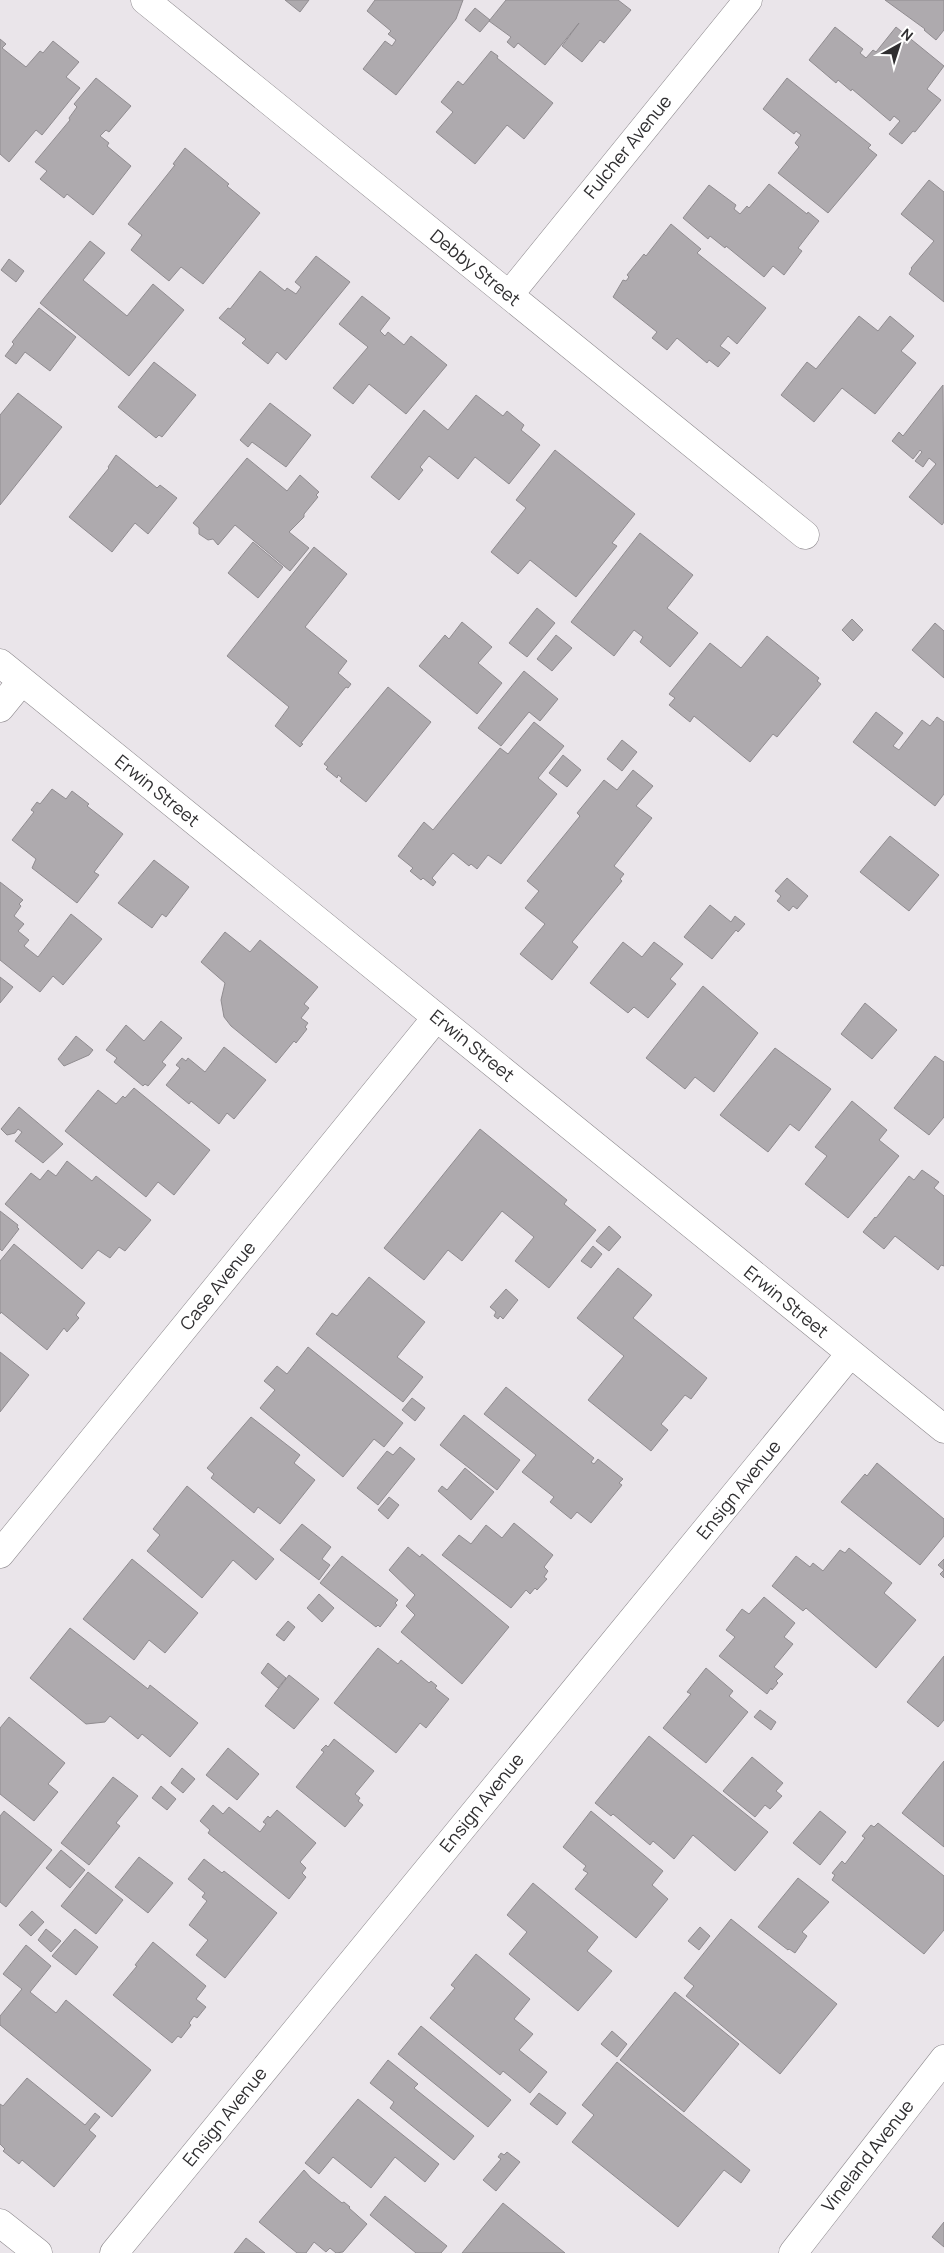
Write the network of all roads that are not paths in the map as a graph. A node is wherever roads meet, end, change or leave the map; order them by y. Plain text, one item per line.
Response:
1 (145, 0) edge
2 (748, 0) edge
3 (509, 295) junction
4 (805, 535) dead end
5 (0, 663) edge
6 (22, 681) junction
7 (0, 708) edge
8 (436, 1018) junction
9 (850, 1354) junction
10 (944, 1429) edge
11 (0, 1554) edge
12 (944, 2059) edge
13 (0, 2223) edge
14 (38, 2253) edge
15 (114, 2253) edge
16 (793, 2253) edge

1 - 3 street, Debby Street
2 - 3 street, Fulcher Avenue
3 - 4 street, Debby Street
5 - 6 street, Erwin Street
6 - 7 street
6 - 8 street, Erwin Street
8 - 9 street, Erwin Street
8 - 11 street, Case Avenue
9 - 10 street, Erwin Street
9 - 15 street, Ensign Avenue
12 - 16 street, Vineland Avenue
13 - 14 street

